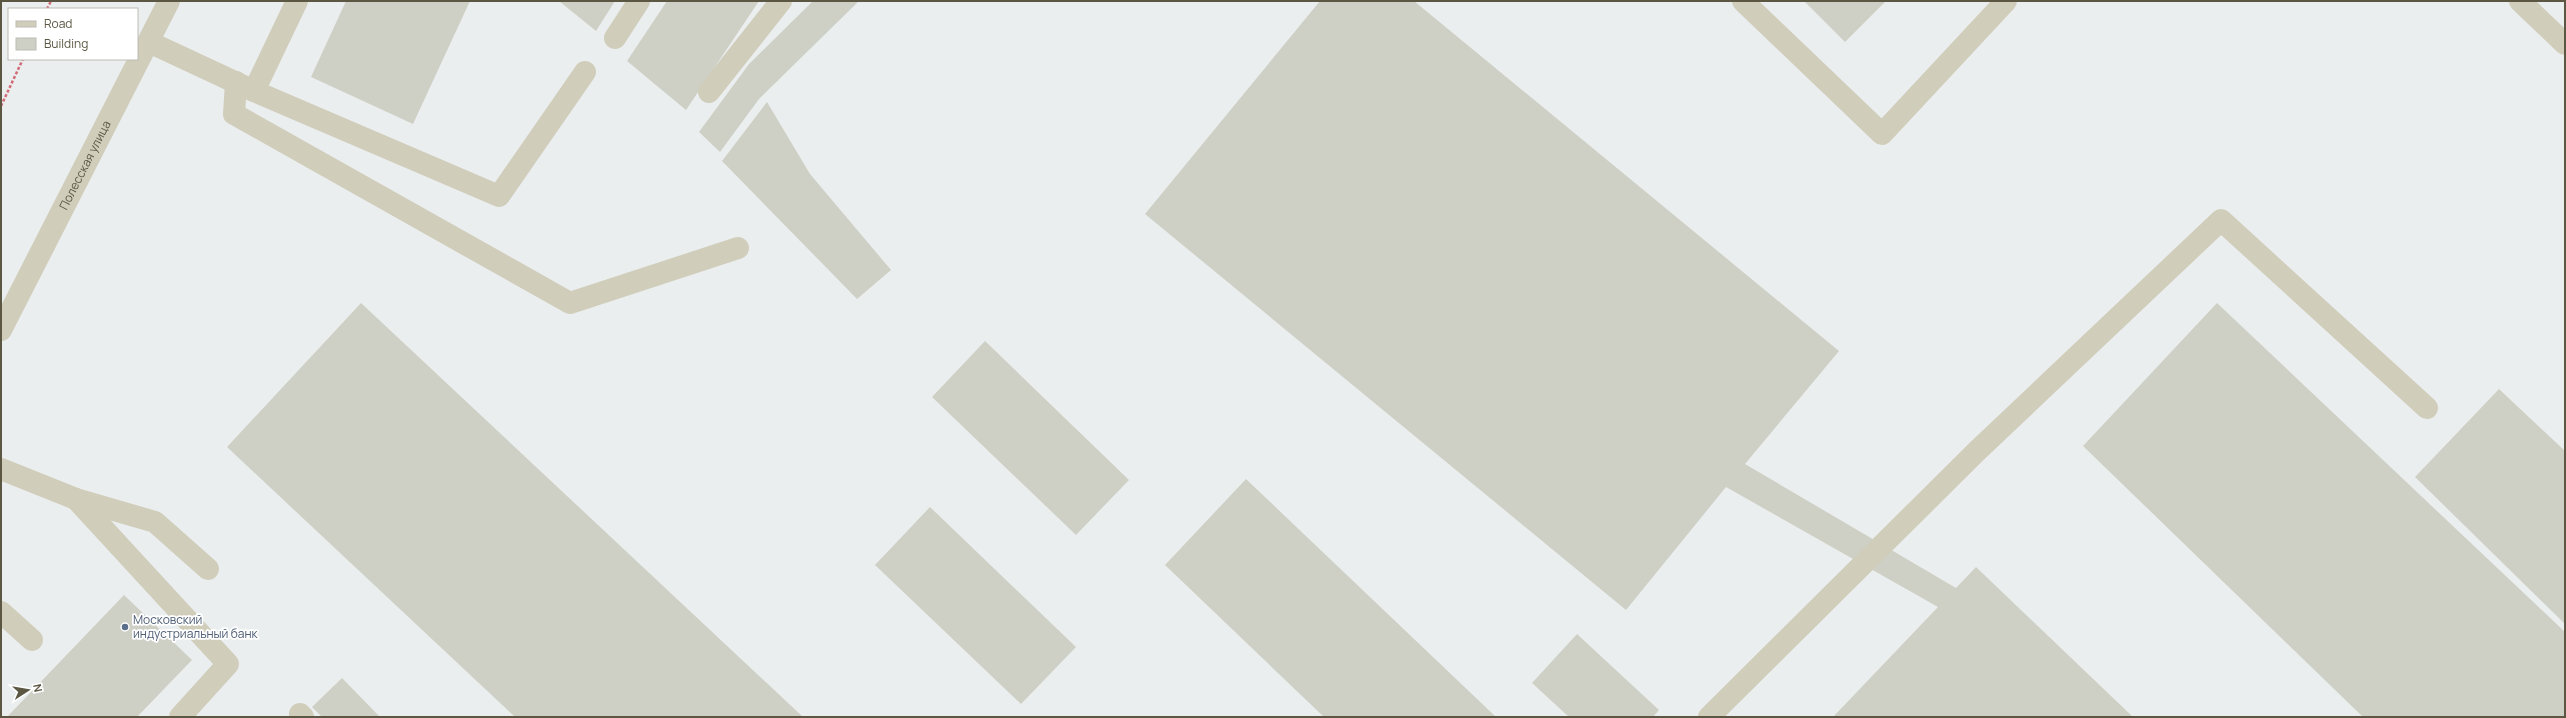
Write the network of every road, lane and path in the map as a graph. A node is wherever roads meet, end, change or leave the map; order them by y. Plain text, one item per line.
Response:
1 (169, 1) edge
2 (297, 1) edge
3 (639, 1) edge
4 (782, 1) edge
5 (1743, 1) edge
6 (2006, 1) edge
7 (2520, 1) edge
8 (615, 38) dead end
9 (149, 42) junction
10 (2565, 44) edge
11 (24, 60) edge
12 (585, 72) dead end
13 (245, 87) junction
14 (709, 92) dead end
15 (1, 106) edge
16 (738, 248) dead end
17 (1, 330) edge
18 (2427, 408) dead end
19 (1, 469) edge
20 (76, 499) junction
21 (208, 569) dead end
22 (1, 612) edge
23 (32, 640) dead end
24 (180, 717) edge
25 (1709, 717) edge

1 - 9 street, Полесская улица
2 - 13 street
3 - 8 street
4 - 14 street
5 - 6 street
7 - 10 street
9 - 13 street
9 - 17 street, Полесская улица
11 - 15 path
12 - 13 street
13 - 16 street
18 - 25 street
19 - 20 street
20 - 21 street
20 - 24 street
22 - 23 street

